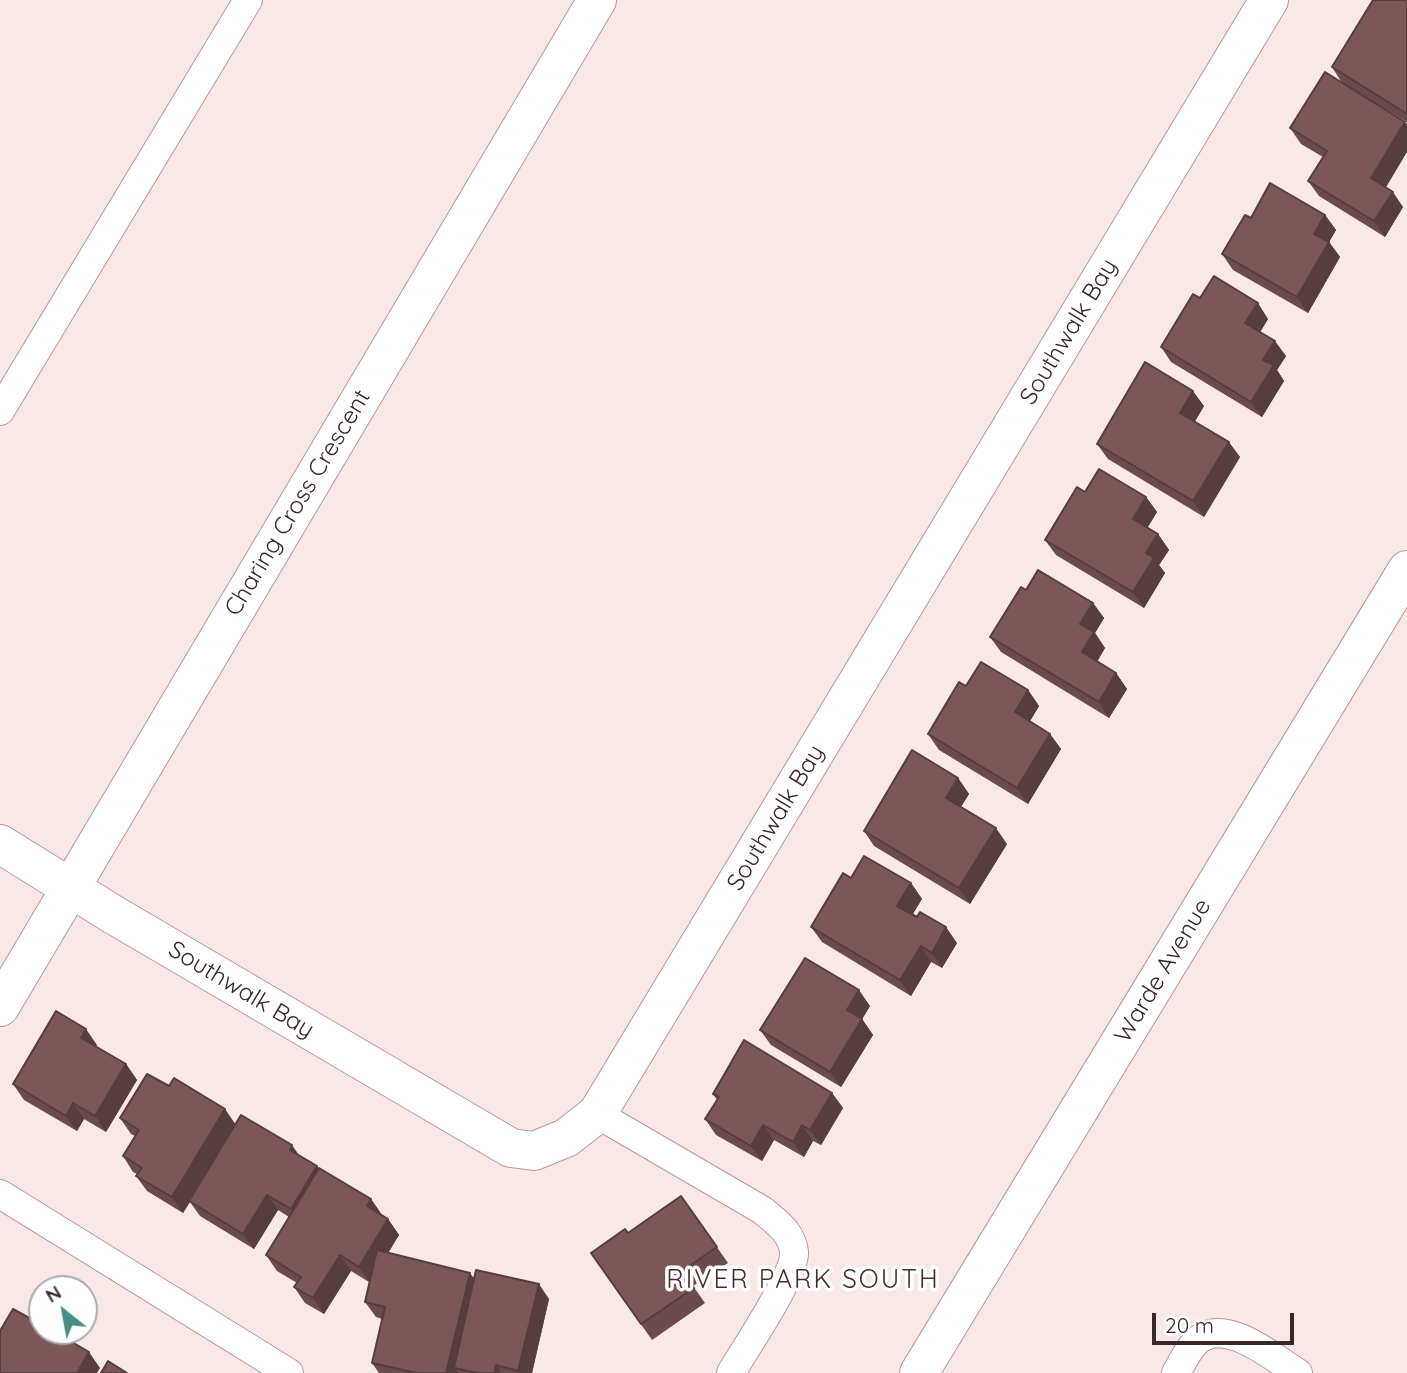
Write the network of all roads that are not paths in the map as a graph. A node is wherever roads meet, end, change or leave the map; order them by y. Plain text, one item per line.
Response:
1 (248, 0) edge
2 (597, 0) edge
3 (1269, 0) edge
4 (0, 411) edge
5 (1407, 570) edge
6 (0, 844) edge
7 (71, 886) junction
8 (0, 1007) edge
9 (597, 1114) junction
10 (0, 1194) edge
11 (289, 1373) edge
12 (730, 1373) edge
13 (919, 1373) edge
14 (1176, 1373) edge
15 (1298, 1373) edge

1 - 4 lane
2 - 7 street, Charing Cross Crescent
3 - 9 street, Southwalk Bay
5 - 13 street, Warde Avenue
6 - 7 street, Southwalk Bay
7 - 8 street, Charing Cross Crescent
7 - 9 street, Southwalk Bay
9 - 12 lane
10 - 11 lane
14 - 15 lane

